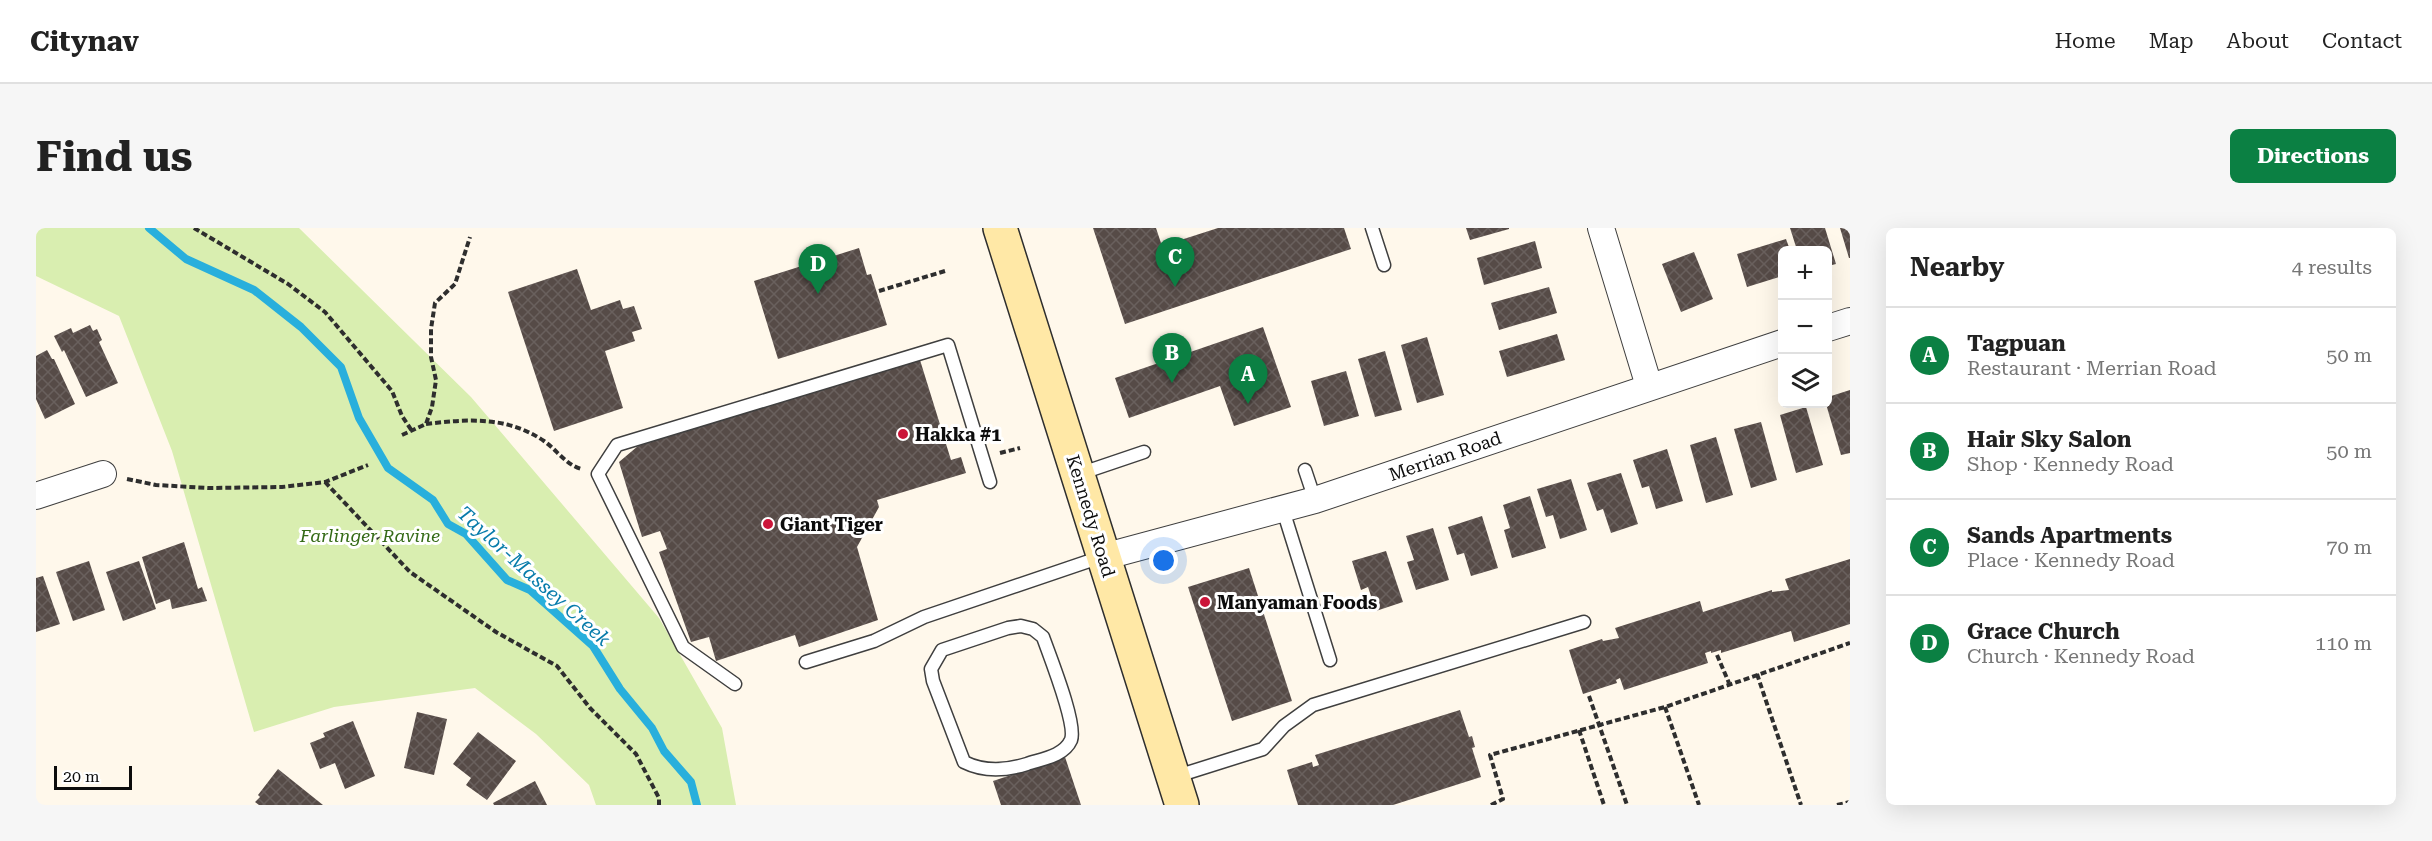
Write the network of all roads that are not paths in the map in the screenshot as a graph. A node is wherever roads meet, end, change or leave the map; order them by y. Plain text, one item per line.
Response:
1 (1000, 228) edge
2 (1372, 228) edge
3 (1601, 228) edge
4 (1384, 264) dead end
5 (1850, 321) edge
6 (1832, 326) edge
7 (1778, 344) edge
8 (1648, 386) junction
9 (1144, 452) dead end
10 (1305, 470) dead end
11 (103, 474) road end
12 (1078, 474) junction
13 (990, 483) dead end
14 (36, 496) edge
15 (1316, 500) junction
16 (1283, 510) junction
17 (1103, 557) junction
18 (1584, 622) dead end
19 (1330, 660) dead end
20 (806, 662) dead end
21 (735, 684) dead end
22 (964, 762) joint
23 (1178, 791) edge

1 - 12 main road, Kennedy Road
2 - 4 lane
3 - 8 street
5 - 6 street
7 - 8 street, Merrian Road
8 - 15 street, Merrian Road
9 - 12 lane
10 - 15 lane
11 - 14 street
12 - 17 main road, Kennedy Road
13 - 21 lane
15 - 16 street, Merrian Road
16 - 17 street, Merrian Road
16 - 19 lane
17 - 20 lane
17 - 23 main road, Kennedy Road
18 - 23 lane
22 - 22 lane

